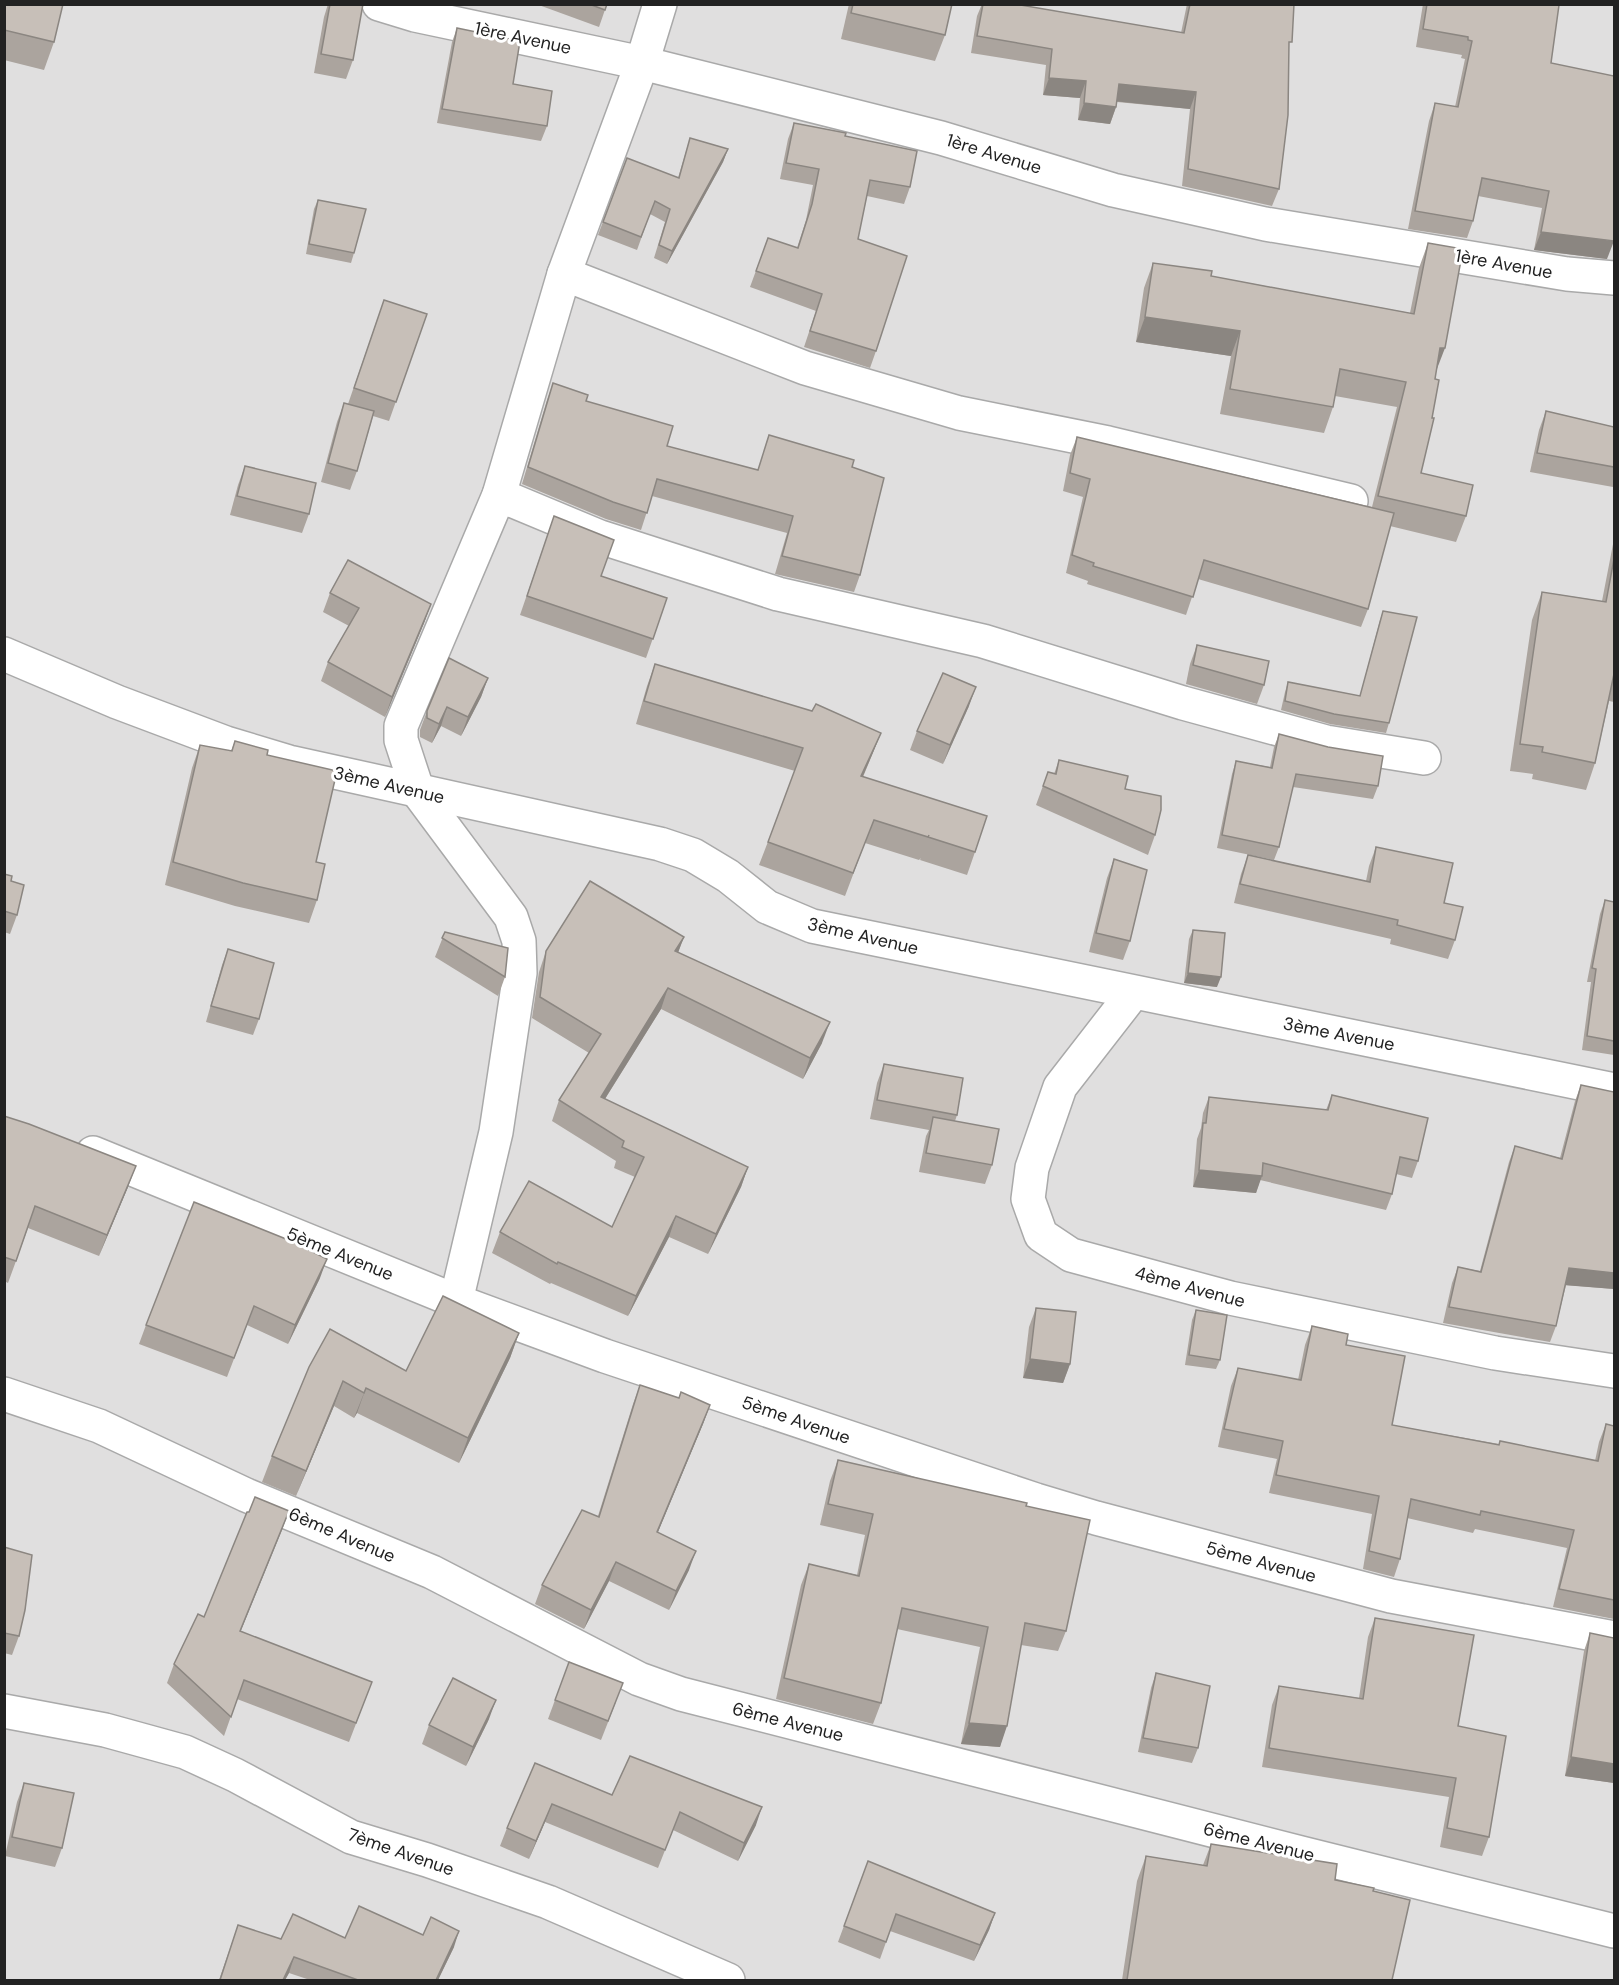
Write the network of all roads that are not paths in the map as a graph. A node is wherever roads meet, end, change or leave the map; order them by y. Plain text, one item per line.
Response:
1 (379, 4) edge
2 (660, 4) edge
3 (642, 63) junction
4 (564, 274) junction
5 (1614, 278) edge
6 (499, 495) junction
7 (1351, 501) edge
8 (4, 654) edge
9 (1424, 758) dead end
10 (418, 792) junction
11 (1133, 993) junction
12 (1614, 1090) edge
13 (60, 1141) edge
14 (456, 1301) junction
15 (1614, 1371) edge
16 (4, 1394) edge
17 (1614, 1638) edge
18 (4, 1711) edge
19 (1614, 1931) edge
20 (728, 1980) edge

1 - 3 street, 1ère Avenue
2 - 3 street
3 - 4 street
3 - 5 street, 1ère Avenue
4 - 6 street
4 - 7 street
6 - 9 street
6 - 10 street
8 - 10 street, 3ème Avenue
10 - 11 street, 3ème Avenue
10 - 14 street
11 - 12 street, 3ème Avenue
11 - 15 street, 4ème Avenue
13 - 14 street, 5ème Avenue
14 - 17 street, 5ème Avenue
16 - 19 street, 6ème Avenue
18 - 20 street, 7ème Avenue

